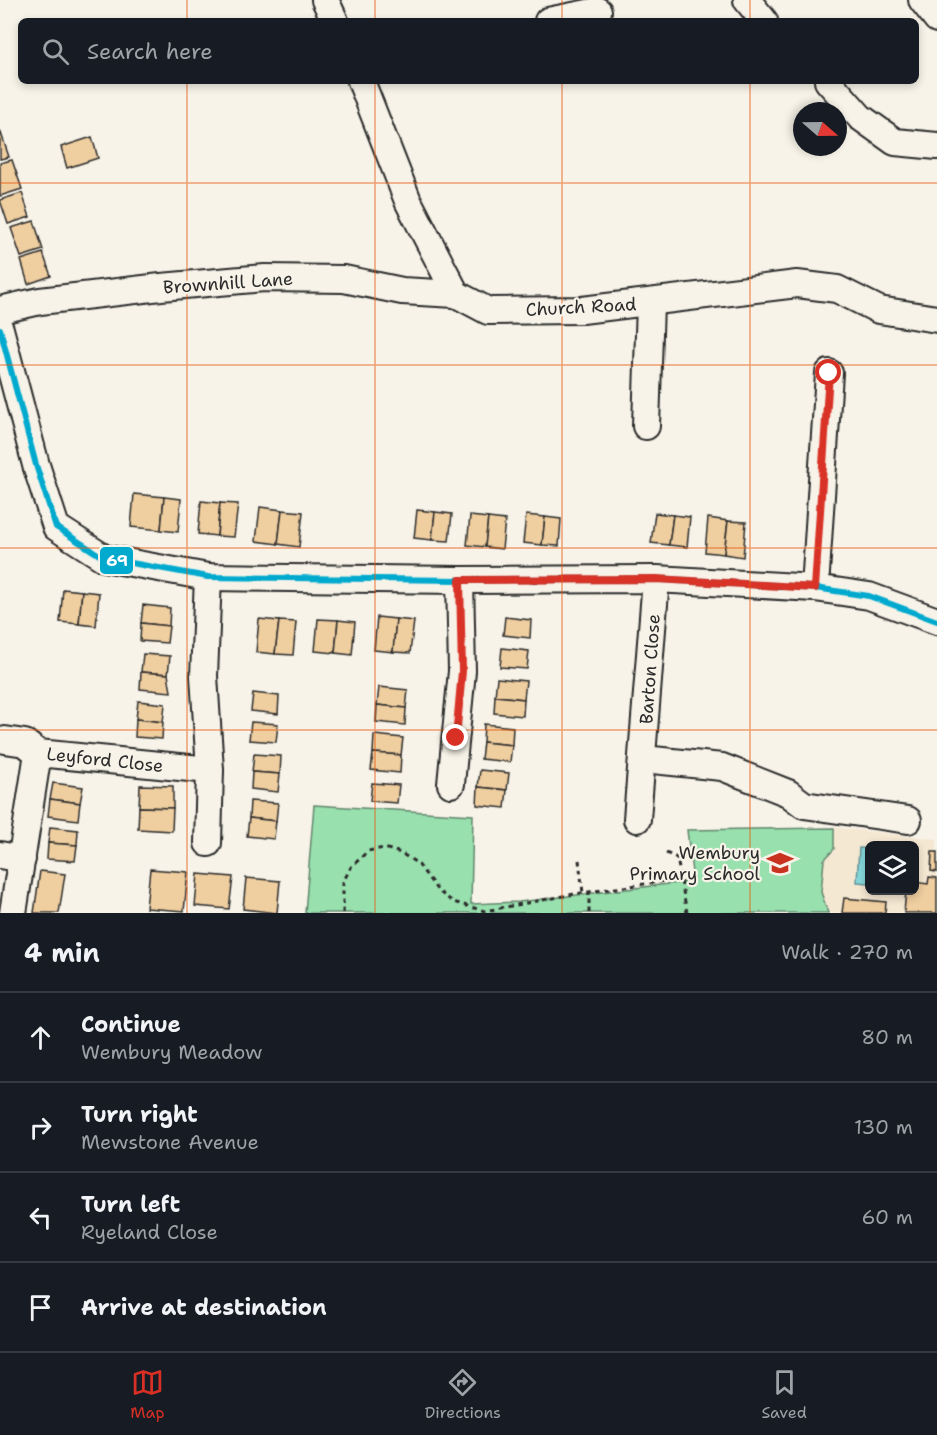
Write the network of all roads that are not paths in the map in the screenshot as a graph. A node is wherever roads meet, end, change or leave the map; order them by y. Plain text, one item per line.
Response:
1 (325, 0) edge
2 (747, 0) edge
3 (922, 0) edge
4 (598, 11) dead end
5 (334, 18) edge
6 (563, 18) edge
7 (762, 18) edge
8 (937, 18) edge
9 (362, 84) edge
10 (831, 84) edge
11 (937, 146) edge
12 (456, 294) junction
13 (650, 303) junction
14 (0, 310) edge
15 (937, 319) edge
16 (0, 329) edge
17 (829, 373) dead end
18 (646, 426) dead end
19 (208, 577) junction
20 (656, 579) junction
21 (460, 580) junction
22 (815, 588) junction
23 (937, 621) edge
24 (5, 740) dead end
25 (38, 753) junction
26 (643, 759) junction
27 (210, 770) junction
28 (451, 784) dead end
29 (638, 819) dead end
30 (909, 820) dead end
31 (210, 842) dead end
32 (11, 857) edge
33 (13, 913) edge

1 - 5 street
2 - 7 street
3 - 8 street
4 - 6 street
9 - 12 street
10 - 11 street
12 - 13 street, Church Road
12 - 14 street, Brownhill Lane
13 - 15 street, Church Road
13 - 18 street
16 - 19 street
17 - 22 street
19 - 21 street
19 - 27 street
20 - 21 street
20 - 22 street
20 - 26 street, Barton Close
21 - 28 street
22 - 23 street
24 - 25 street, Leyford Close
25 - 27 street, Leyford Close
25 - 32 street
26 - 29 street, Barton Close
26 - 30 street
27 - 31 street
32 - 33 street

